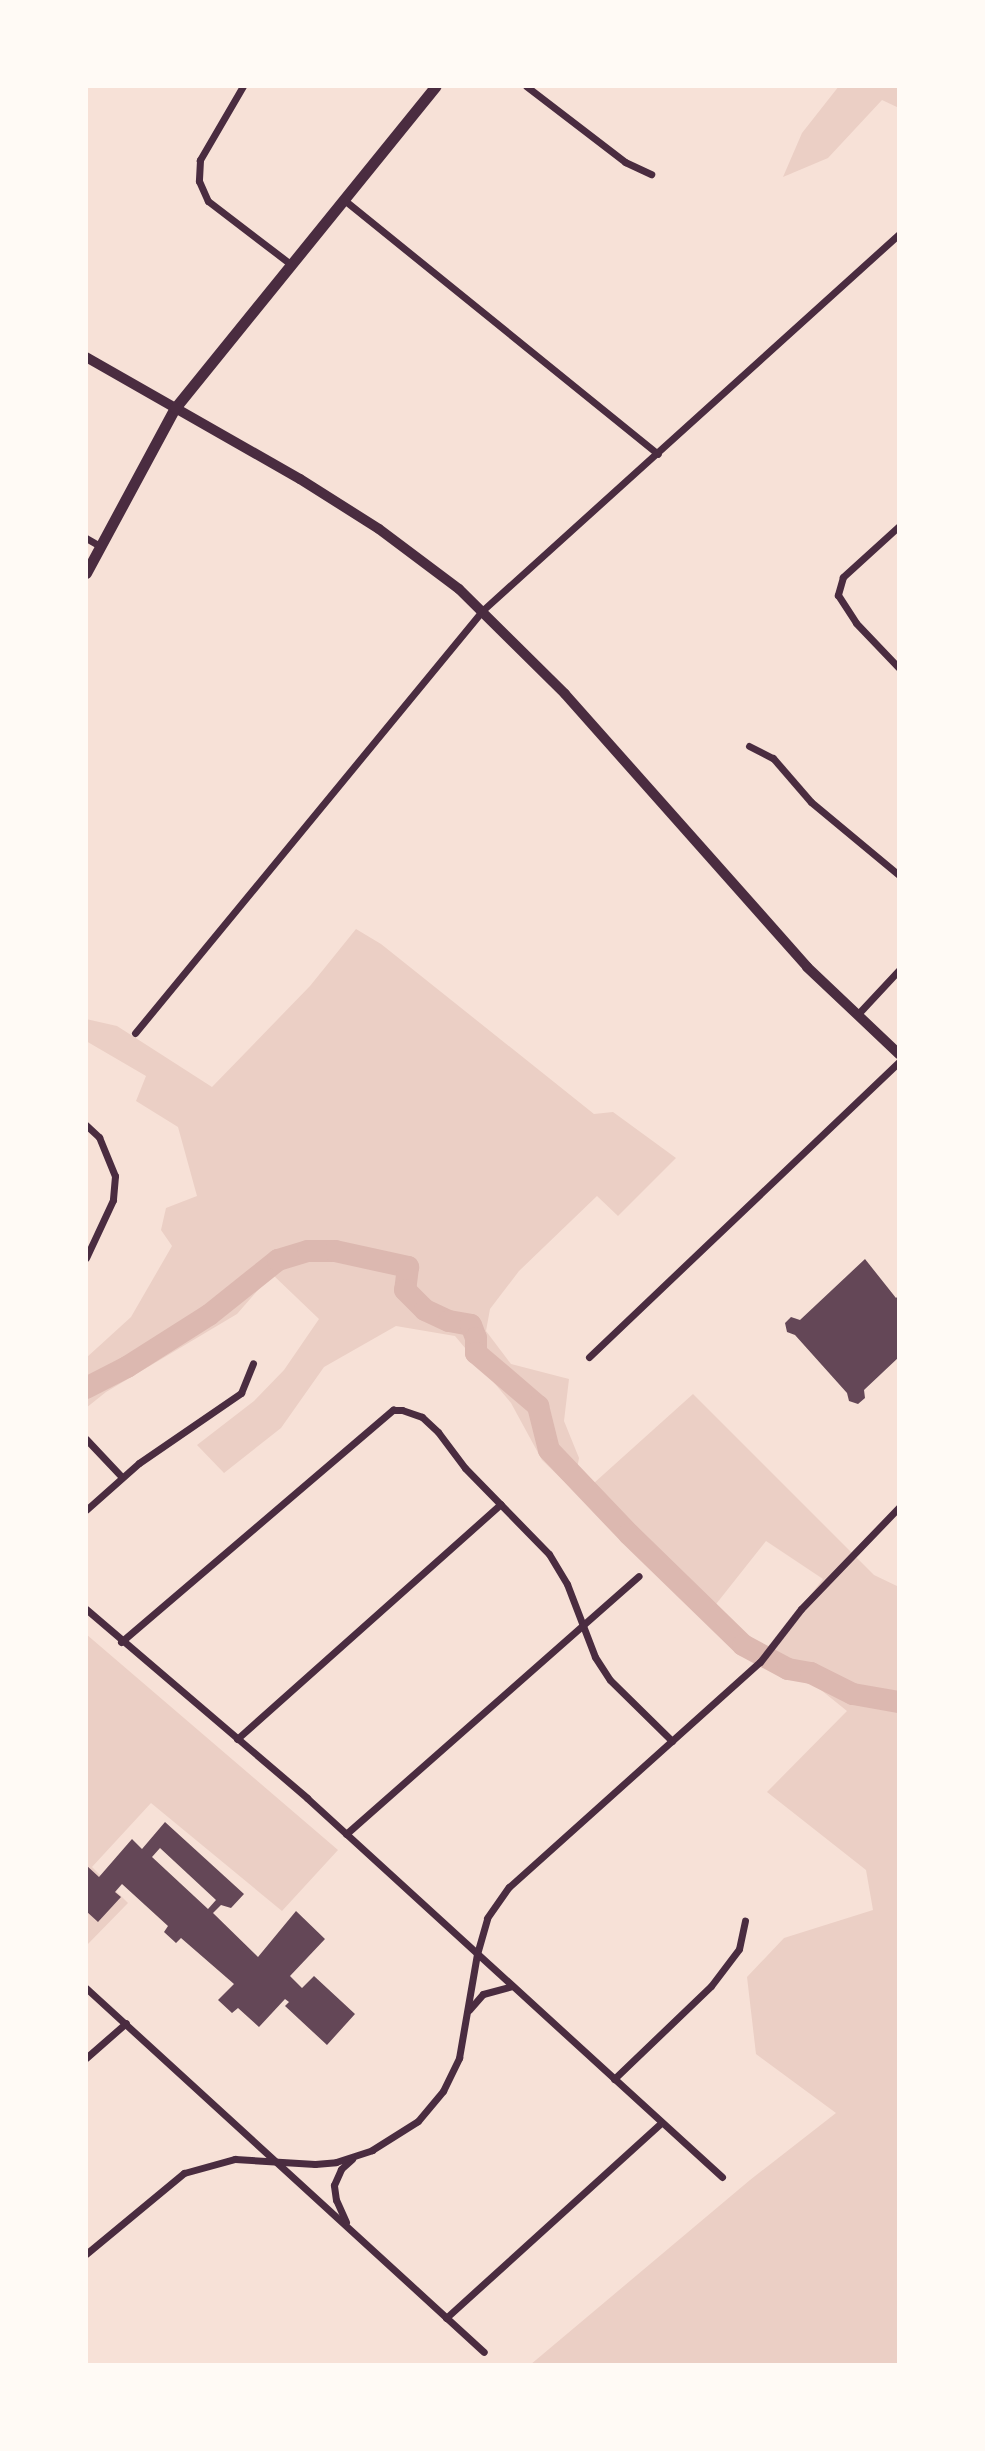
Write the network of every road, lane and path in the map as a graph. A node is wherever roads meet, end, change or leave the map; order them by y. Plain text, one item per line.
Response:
1 (243, 86) edge
2 (436, 86) edge
3 (526, 86) edge
4 (651, 174) dead end
5 (343, 199) junction
6 (899, 234) edge
7 (289, 263) junction
8 (86, 357) edge
9 (175, 408) junction
10 (658, 454) junction
11 (899, 526) edge
12 (86, 538) edge
13 (100, 546) junction
14 (86, 573) edge
15 (483, 610) junction
16 (899, 668) edge
17 (749, 746) dead end
18 (899, 875) edge
19 (899, 970) edge
20 (857, 1015) junction
21 (135, 1033) dead end
22 (899, 1054) edge
23 (899, 1062) edge
24 (86, 1125) edge
25 (86, 1258) edge
26 (589, 1357) dead end
27 (253, 1363) dead end
28 (86, 1439) edge
29 (121, 1476) junction
30 (501, 1504) junction
31 (899, 1507) edge
32 (86, 1510) edge
33 (639, 1576) dead end
34 (86, 1609) edge
35 (582, 1626) junction
36 (121, 1642) junction
37 (237, 1739) junction
38 (672, 1741) junction
39 (346, 1834) junction
40 (745, 1921) dead end
41 (477, 1954) junction
42 (512, 1986) junction
43 (86, 1988) edge
44 (468, 2012) junction
45 (126, 2023) junction
46 (86, 2058) edge
47 (614, 2079) junction
48 (661, 2123) junction
49 (355, 2156) junction
50 (273, 2160) junction
51 (722, 2177) dead end
52 (349, 2227) junction
53 (86, 2254) edge
54 (446, 2318) junction
55 (484, 2352) dead end

1 - 7 street
2 - 5 main road
3 - 4 street
5 - 7 main road
5 - 10 street
6 - 10 street
7 - 9 main road
8 - 9 main road
9 - 13 main road
9 - 15 main road
10 - 15 street
11 - 16 street
12 - 13 street
13 - 14 main road
15 - 20 main road
15 - 21 street
17 - 18 street
19 - 20 street
20 - 22 main road
23 - 26 street
24 - 25 street
27 - 29 street
28 - 29 street
29 - 32 street
30 - 35 street
30 - 36 street
30 - 37 street
31 - 38 street
33 - 35 street
34 - 36 street
35 - 38 street
35 - 39 street
36 - 37 street
37 - 39 street
38 - 41 street
39 - 41 street
40 - 47 street
41 - 42 street
41 - 44 street
42 - 44 street
42 - 47 street
43 - 45 street
44 - 49 street
45 - 46 street
45 - 50 street
47 - 48 street
48 - 51 street
48 - 54 street
49 - 50 street
49 - 52 street
50 - 52 street
50 - 53 street
52 - 54 street
54 - 55 street

